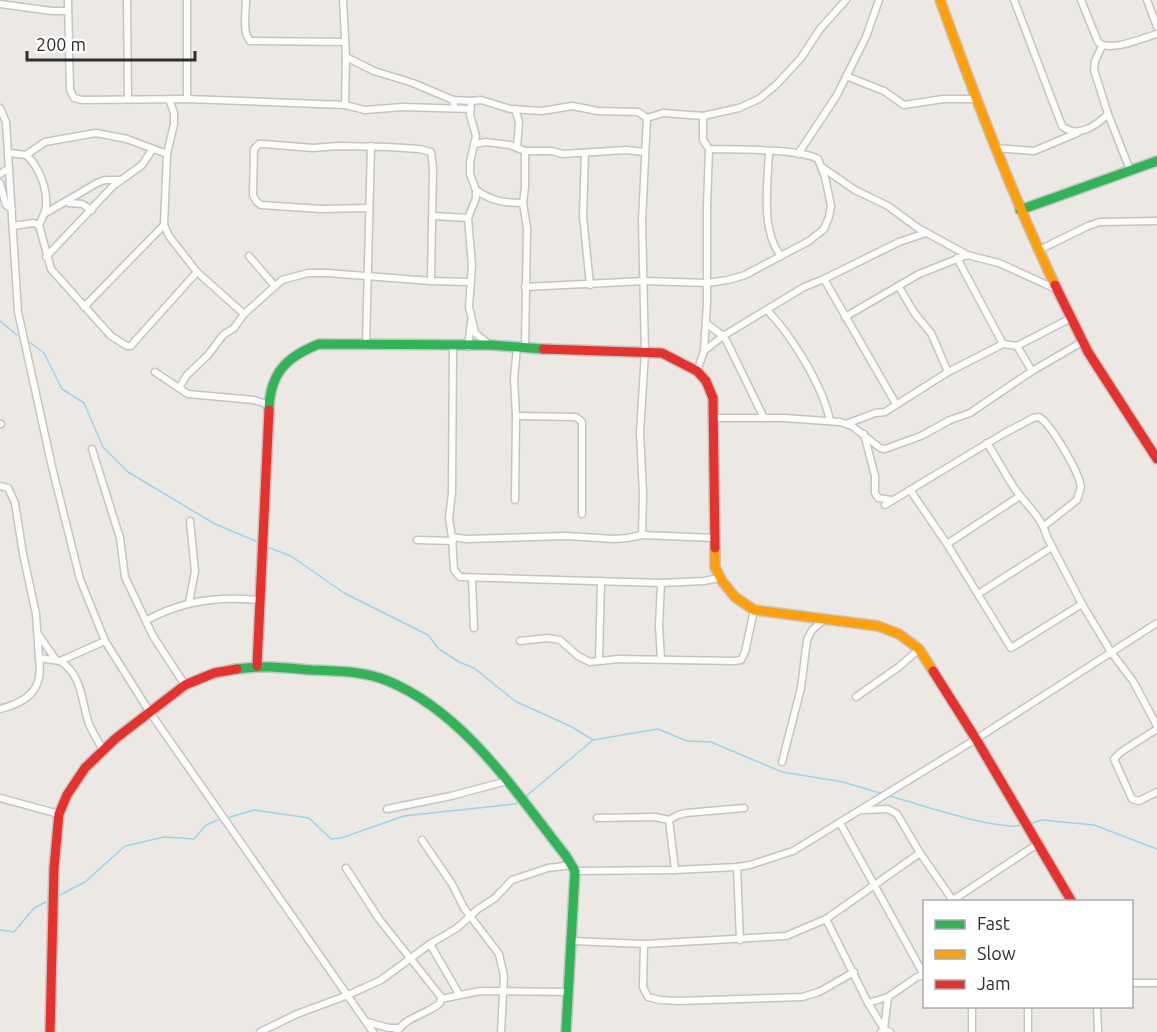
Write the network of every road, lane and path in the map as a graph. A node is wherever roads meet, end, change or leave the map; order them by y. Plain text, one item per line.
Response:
1 (35, 0) edge
2 (68, 0) edge
3 (128, 0) edge
4 (187, 0) edge
5 (246, 0) edge
6 (343, 0) edge
7 (846, 0) edge
8 (879, 0) edge
9 (940, 0) edge
10 (1081, 0) edge
11 (1147, 0) edge
12 (1016, 1) edge
13 (0, 4) edge
14 (33, 8) junction
15 (68, 10) junction
16 (1157, 27) edge
17 (1157, 34) edge
18 (345, 42) junction
19 (1102, 46) junction
20 (346, 57) junction
21 (846, 76) junction
22 (976, 98) junction
23 (128, 99) junction
24 (169, 99) junction
25 (187, 99) junction
26 (453, 100) junction
27 (471, 100) junction
28 (345, 105) junction
29 (0, 108) edge
30 (457, 108) junction
31 (471, 109) junction
32 (515, 109) junction
33 (1108, 114) junction
34 (703, 116) junction
35 (647, 118) junction
36 (1080, 132) junction
37 (474, 144) junction
38 (370, 146) junction
39 (517, 147) junction
40 (995, 148) junction
41 (709, 149) junction
42 (152, 150) junction
43 (525, 151) junction
44 (769, 151) junction
45 (645, 152) junction
46 (9, 153) junction
47 (585, 153) junction
48 (167, 154) junction
49 (798, 154) junction
50 (26, 155) junction
51 (1156, 162) edge
52 (9, 168) junction
53 (823, 168) junction
54 (1130, 170) junction
55 (0, 174) edge
56 (122, 180) junction
57 (0, 183) edge
58 (476, 190) junction
59 (523, 203) junction
60 (65, 204) junction
61 (369, 208) junction
62 (12, 209) junction
63 (92, 210) junction
64 (1020, 210) junction
65 (44, 214) junction
66 (433, 216) junction
67 (468, 218) junction
68 (1157, 221) edge
69 (39, 225) junction
70 (164, 225) junction
71 (14, 226) junction
72 (926, 233) junction
73 (1039, 250) junction
74 (967, 255) junction
75 (249, 256) dead end
76 (781, 256) junction
77 (46, 257) junction
78 (957, 258) junction
79 (197, 272) junction
80 (366, 276) junction
81 (824, 279) junction
82 (431, 280) junction
83 (471, 282) junction
84 (645, 282) junction
85 (707, 283) junction
86 (274, 285) junction
87 (590, 285) junction
88 (525, 287) junction
89 (899, 287) junction
90 (1057, 290) junction
91 (84, 307) junction
92 (767, 310) junction
93 (244, 314) junction
94 (845, 318) junction
95 (1071, 318) junction
96 (471, 322) junction
97 (706, 323) junction
98 (723, 336) junction
99 (1083, 341) junction
100 (366, 344) junction
101 (1003, 344) junction
102 (490, 345) junction
103 (468, 346) junction
104 (1017, 346) junction
105 (453, 347) junction
106 (521, 348) junction
107 (704, 351) junction
108 (645, 352) junction
109 (697, 371) junction
110 (1032, 371) junction
111 (155, 372) dead end
112 (948, 372) junction
113 (179, 388) junction
114 (896, 404) junction
115 (269, 405) junction
116 (516, 416) junction
117 (715, 418) junction
118 (764, 418) junction
119 (830, 421) junction
120 (846, 424) junction
121 (864, 434) junction
122 (987, 443) junction
123 (92, 449) dead end
124 (1157, 459) edge
125 (0, 486) edge
126 (910, 490) junction
127 (1020, 496) junction
128 (515, 500) dead end
129 (891, 500) junction
130 (885, 505) dead end
131 (582, 514) dead end
132 (190, 520) dead end
133 (1044, 526) junction
134 (642, 534) junction
135 (714, 538) junction
136 (453, 539) junction
137 (417, 540) dead end
138 (947, 544) junction
139 (1052, 547) junction
140 (472, 578) junction
141 (719, 578) junction
142 (601, 581) junction
143 (661, 583) junction
144 (978, 594) junction
145 (259, 600) junction
146 (189, 603) junction
147 (1083, 604) junction
148 (754, 610) junction
149 (826, 618) junction
150 (147, 620) junction
151 (1157, 623) edge
152 (474, 628) dead end
153 (38, 634) junction
154 (105, 641) junction
155 (520, 641) dead end
156 (920, 649) junction
157 (1111, 652) junction
158 (39, 658) junction
159 (599, 660) junction
160 (661, 660) junction
161 (58, 661) junction
162 (257, 666) junction
163 (185, 685) junction
164 (856, 697) dead end
165 (0, 709) edge
166 (149, 711) junction
167 (1157, 728) edge
168 (976, 739) junction
169 (103, 750) junction
170 (782, 762) dead end
171 (507, 781) junction
172 (1157, 792) edge
173 (0, 798) edge
174 (744, 808) dead end
175 (387, 809) dead end
176 (861, 810) junction
177 (59, 814) junction
178 (597, 818) dead end
179 (669, 820) junction
180 (840, 824) junction
181 (422, 840) dead end
182 (1039, 843) junction
183 (920, 853) junction
184 (737, 867) junction
185 (346, 868) dead end
186 (574, 868) junction
187 (675, 870) junction
188 (874, 884) junction
189 (953, 900) edge
190 (955, 900) edge
191 (1071, 900) edge
192 (470, 916) junction
193 (826, 919) junction
194 (740, 940) junction
195 (572, 941) junction
196 (430, 944) junction
197 (644, 944) junction
198 (410, 959) junction
199 (854, 972) junction
200 (923, 973) edge
201 (923, 975) edge
202 (1133, 983) edge
203 (1157, 983) edge
204 (504, 991) junction
205 (568, 992) junction
206 (459, 994) junction
207 (348, 995) junction
208 (888, 997) junction
209 (441, 999) junction
210 (868, 1003) junction
211 (972, 1008) edge
212 (1028, 1008) edge
213 (1097, 1008) edge
214 (367, 1022) junction
215 (398, 1030) edge
216 (885, 1031) edge
217 (50, 1032) edge
218 (262, 1032) edge
219 (373, 1032) edge
220 (501, 1032) edge
221 (566, 1032) edge
222 (972, 1032) edge
223 (1028, 1032) edge
224 (1098, 1032) edge

1 - 14 street
2 - 15 street
3 - 23 street
4 - 25 street
5 - 18 street
6 - 18 street
7 - 34 street
8 - 21 street
9 - 22 main road
10 - 19 street
11 - 16 street
12 - 36 street
13 - 14 street
14 - 15 street
15 - 23 street
17 - 19 street
18 - 20 street
19 - 33 street
20 - 26 street
20 - 28 street
21 - 22 street
21 - 49 street
22 - 40 main road
23 - 24 street
24 - 25 street
24 - 48 street
25 - 28 street
26 - 27 street
26 - 30 street
27 - 31 street
27 - 32 street
28 - 30 street
29 - 46 street
30 - 31 street
31 - 37 street
32 - 35 street
32 - 39 street
33 - 36 street
33 - 54 street
34 - 35 street
34 - 41 street
35 - 45 street
36 - 40 street
37 - 39 street
37 - 58 street
38 - 61 street
38 - 61 street
38 - 66 street
39 - 43 street
40 - 64 main road
41 - 44 street
41 - 85 street
42 - 48 street
42 - 50 street
42 - 56 street
43 - 47 street
43 - 59 street
44 - 49 street
44 - 76 street
45 - 47 street
45 - 84 street
46 - 50 street
46 - 52 street
47 - 87 street
48 - 70 street
49 - 53 street
50 - 65 street
51 - 54 main road
52 - 55 street
52 - 62 street
53 - 72 street
53 - 76 street
54 - 64 main road
56 - 60 street
56 - 63 street
57 - 62 street
58 - 59 street
58 - 67 street
59 - 88 street
60 - 63 street
60 - 65 street
61 - 80 street
62 - 71 street
63 - 77 street
64 - 73 main road
65 - 69 street
66 - 67 street
66 - 82 street
67 - 83 street
68 - 73 street
69 - 71 street
69 - 77 street
70 - 79 street
70 - 91 street
71 - 154 street
72 - 74 street
72 - 81 street
73 - 90 main road
74 - 78 street
74 - 90 street
75 - 86 street
76 - 85 street
77 - 91 street
78 - 89 street
78 - 101 street
79 - 91 street
79 - 93 street
80 - 82 street
80 - 86 street
80 - 100 street
81 - 92 street
81 - 94 street
82 - 83 street
83 - 96 street
84 - 85 street
84 - 87 street
84 - 108 street
85 - 97 street
86 - 93 street
87 - 88 street
88 - 106 street
89 - 94 street
89 - 112 street
90 - 95 main road
92 - 98 street
92 - 119 street
93 - 113 street
94 - 114 street
95 - 99 main road
95 - 104 street
96 - 102 street
96 - 103 street
97 - 98 street
97 - 107 street
98 - 107 street
98 - 118 street
99 - 110 street
99 - 124 main road
100 - 105 main road
100 - 115 main road
101 - 104 street
101 - 112 street
102 - 103 main road
102 - 106 main road
103 - 105 main road
104 - 110 street
105 - 136 street
106 - 108 main road
106 - 116 street
107 - 109 street
108 - 109 main road
108 - 134 street
109 - 117 main road
110 - 121 street
111 - 113 street
112 - 114 street
113 - 115 street
114 - 120 street
115 - 145 main road
116 - 128 street
116 - 131 street
117 - 118 street
117 - 135 main road
118 - 119 street
119 - 120 street
120 - 121 street
121 - 129 street
122 - 126 street
122 - 127 street
122 - 133 street
123 - 150 street
125 - 153 street
126 - 129 street
126 - 138 street
127 - 133 street
127 - 138 street
129 - 130 street
132 - 146 street
133 - 139 street
134 - 135 street
134 - 136 street
135 - 141 main road
136 - 137 street
136 - 140 street
138 - 144 street
139 - 144 street
139 - 147 street
140 - 142 street
140 - 152 street
141 - 143 street
141 - 148 main road
142 - 143 street
142 - 159 street
143 - 160 street
144 - 147 street
145 - 146 street
145 - 162 main road
146 - 150 street
147 - 157 street
148 - 149 main road
148 - 160 street
149 - 156 main road
149 - 170 street
150 - 163 street
151 - 157 street
153 - 158 street
153 - 161 street
154 - 161 street
154 - 166 street
155 - 159 street
156 - 164 street
156 - 168 main road
157 - 167 street
157 - 168 street
158 - 161 street
158 - 165 street
159 - 160 street
161 - 169 street
162 - 163 main road
162 - 171 main road
163 - 166 main road
166 - 169 main road
166 - 207 street
167 - 172 street
168 - 176 street
168 - 182 main road
169 - 177 main road
171 - 175 street
171 - 186 main road
173 - 177 street
174 - 179 street
176 - 180 street
176 - 183 street
177 - 217 main road
178 - 179 street
179 - 187 street
180 - 184 street
180 - 188 street
181 - 192 street
182 - 190 street
182 - 191 main road
183 - 188 street
183 - 189 street
184 - 187 street
184 - 194 street
185 - 198 street
186 - 187 street
186 - 192 street
186 - 195 main road
188 - 193 street
188 - 200 street
192 - 196 street
192 - 204 street
193 - 194 street
193 - 199 street
194 - 197 street
195 - 197 street
195 - 205 main road
196 - 198 street
196 - 206 street
197 - 199 street
198 - 207 street
198 - 209 street
199 - 210 street
201 - 208 street
202 - 203 street
204 - 205 street
204 - 206 street
204 - 220 street
205 - 221 main road
206 - 209 street
207 - 214 street
207 - 218 street
208 - 210 street
208 - 216 street
209 - 215 street
210 - 216 street
211 - 222 street
212 - 223 street
213 - 224 street
214 - 215 street
214 - 219 street

